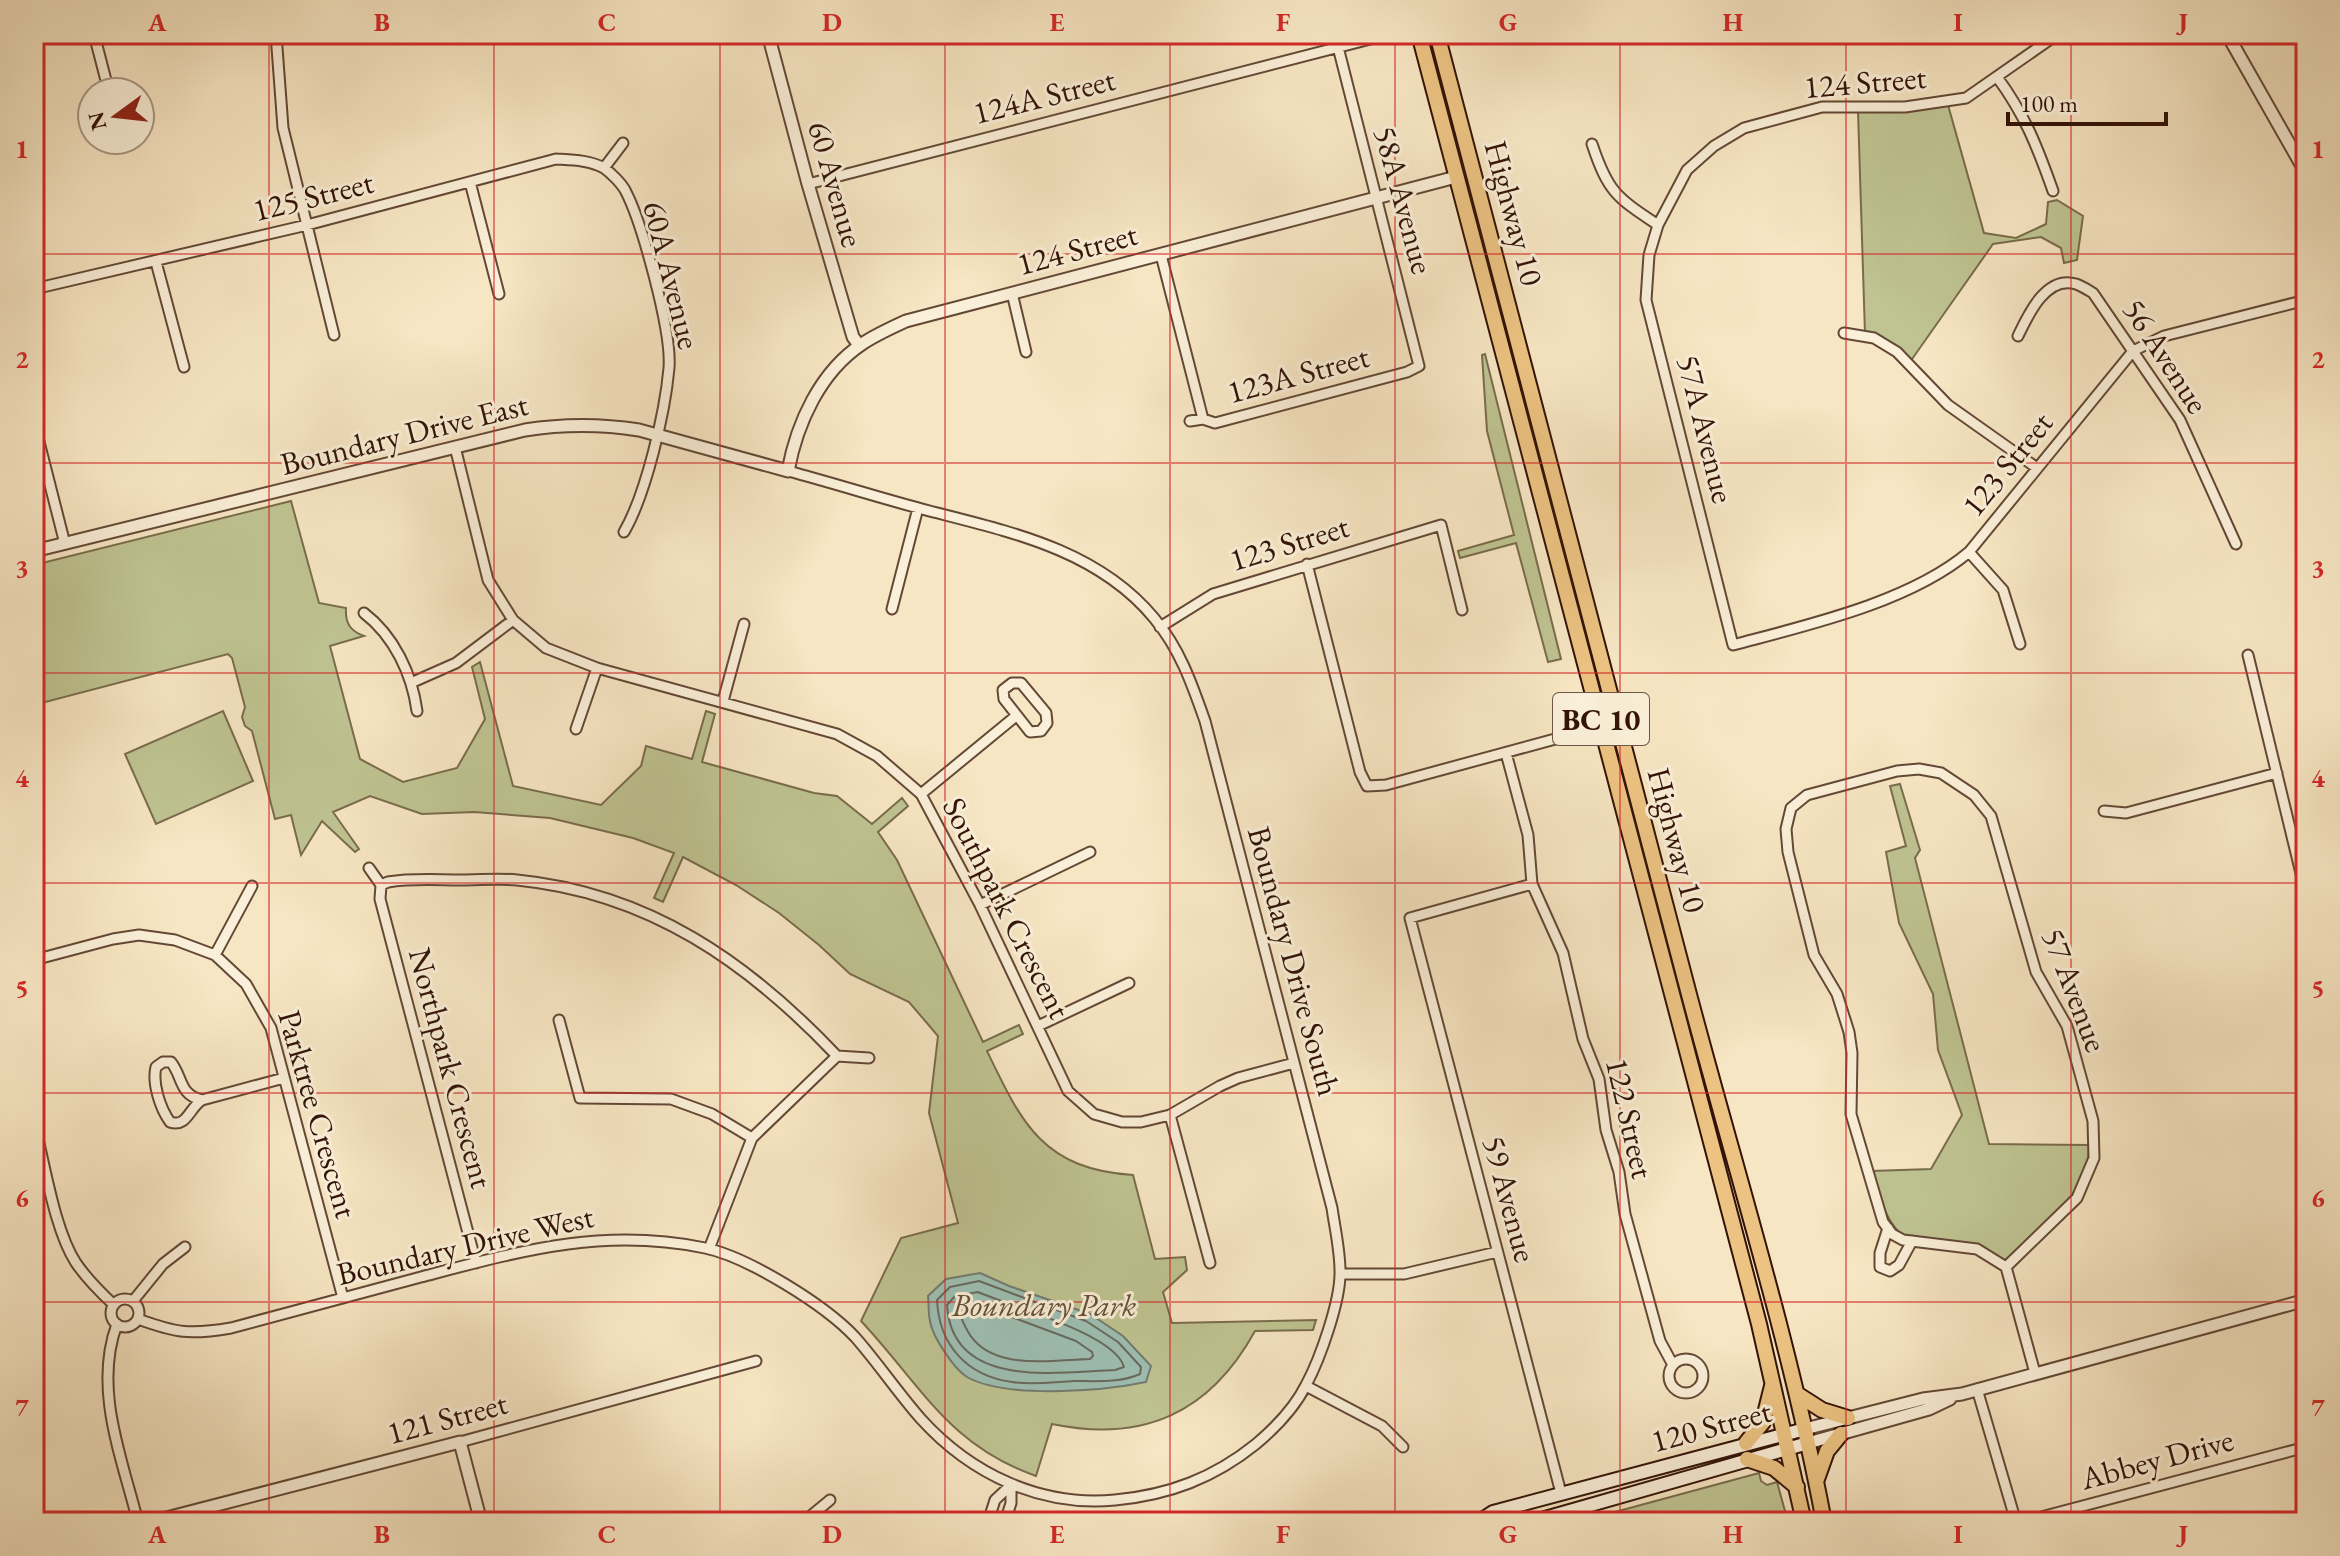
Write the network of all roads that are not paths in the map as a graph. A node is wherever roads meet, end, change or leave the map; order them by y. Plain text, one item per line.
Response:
1 (94, 34) edge
2 (276, 34) edge
3 (768, 34) edge
4 (1419, 34) edge
5 (1437, 34) edge
6 (2058, 34) edge
7 (2227, 34) edge
8 (1386, 35) edge
9 (1338, 47) junction
10 (105, 76) edge
11 (1997, 77) junction
12 (623, 143) dead end
13 (1592, 144) dead end
14 (604, 168) junction
15 (2306, 173) edge
16 (1456, 177) junction
17 (470, 182) junction
18 (808, 184) junction
19 (2053, 191) dead end
20 (1375, 199) junction
21 (307, 225) junction
22 (1658, 225) junction
23 (1161, 255) junction
24 (156, 262) junction
25 (34, 289) edge
26 (1012, 293) junction
27 (499, 294) dead end
28 (2306, 300) edge
29 (1844, 333) dead end
30 (334, 335) dead end
31 (2018, 336) dead end
32 (859, 345) junction
33 (2133, 351) junction
34 (1026, 352) dead end
35 (1419, 366) joint
36 (184, 367) dead end
37 (1527, 367) junction
38 (1203, 419) junction
39 (1190, 421) dead end
40 (34, 422) edge
41 (656, 433) junction
42 (455, 447) junction
43 (2037, 468) junction
44 (788, 471) junction
45 (918, 508) junction
46 (624, 532) dead end
47 (65, 544) junction
48 (2236, 544) dead end
49 (34, 551) edge
50 (1969, 552) junction
51 (1307, 564) junction
52 (892, 609) dead end
53 (1462, 610) dead end
54 (364, 613) dead end
55 (513, 620) junction
56 (744, 624) dead end
57 (1160, 627) junction
58 (2020, 644) dead end
59 (1733, 645) joint
60 (2248, 655) dead end
61 (597, 668) junction
62 (413, 682) junction
63 (723, 701) junction
64 (417, 711) dead end
65 (1016, 716) junction
66 (1603, 726) junction
67 (576, 729) dead end
68 (1506, 753) junction
69 (2277, 773) junction
70 (921, 794) junction
71 (2104, 811) dead end
72 (1090, 852) dead end
73 (369, 868) dead end
74 (1532, 884) junction
75 (381, 885) junction
76 (252, 886) dead end
77 (2306, 894) edge
78 (980, 905) junction
79 (215, 955) junction
80 (34, 960) edge
81 (1129, 983) dead end
82 (559, 1020) dead end
83 (1038, 1026) junction
84 (837, 1056) junction
85 (869, 1058) dead end
86 (1294, 1063) junction
87 (284, 1078) junction
88 (202, 1100) junction
89 (1170, 1115) junction
90 (34, 1123) edge
91 (752, 1138) junction
92 (37, 1145) edge
93 (1888, 1228) junction
94 (1912, 1241) junction
95 (185, 1247) dead end
96 (709, 1249) junction
97 (1497, 1252) junction
98 (476, 1263) junction
99 (1210, 1263) dead end
100 (2006, 1267) junction
101 (1341, 1274) junction
102 (343, 1298) junction
103 (133, 1301) junction
104 (2306, 1301) edge
105 (114, 1305) junction
106 (138, 1319) junction
107 (117, 1324) junction
108 (756, 1361) dead end
109 (1673, 1365) dead end
110 (2035, 1373) junction
111 (1773, 1382) junction
112 (1306, 1386) junction
113 (1977, 1389) junction
114 (1797, 1394) junction
115 (1962, 1394) junction
116 (1848, 1418) junction
117 (1841, 1434) junction
118 (1807, 1436) junction
119 (1787, 1441) junction
120 (460, 1442) junction
121 (1746, 1443) junction
122 (1403, 1447) dead end
123 (2306, 1447) edge
124 (1747, 1459) junction
125 (1816, 1479) junction
126 (1011, 1485) junction
127 (1798, 1487) junction
128 (1561, 1493) junction
129 (830, 1500) dead end
130 (2049, 1519) edge
131 (138, 1522) edge
132 (151, 1522) edge
133 (481, 1522) edge
134 (796, 1522) edge
135 (988, 1522) edge
136 (1005, 1522) edge
137 (1478, 1522) edge
138 (1531, 1522) edge
139 (1804, 1522) edge
140 (1824, 1522) edge
141 (2019, 1522) edge

1 - 10 street
2 - 21 street
3 - 18 street, 60 Avenue
4 - 16 highway, Highway 10 / BC 10
5 - 37 highway, Highway 10 / BC 10
6 - 11 street, 124 Street
7 - 15 street
8 - 9 street, 124A Street
9 - 18 street, 124A Street
9 - 20 street, 58A Avenue
11 - 19 street
11 - 22 street, 124 Street
12 - 14 street
13 - 22 street
14 - 17 street, 125 Street
14 - 41 street, 60A Avenue
16 - 20 street, 124 Street
16 - 37 highway
16 - 66 highway, Highway 10 / BC 10
17 - 21 street, 125 Street
17 - 27 street
18 - 32 street, 60 Avenue
20 - 23 street, 124 Street
20 - 35 street, 58A Avenue
21 - 24 street, 125 Street
21 - 30 street
22 - 59 street, 57A Avenue
23 - 26 street, 124 Street
23 - 38 street
24 - 25 street, 125 Street
24 - 36 street
26 - 32 street, 124 Street
26 - 34 street
28 - 33 street, 123 Street
29 - 43 street
31 - 33 street, 56 Avenue
32 - 44 street, 124 Street
33 - 43 street, 123 Street
33 - 48 street, 56 Avenue
35 - 38 street, 123A Street
37 - 114 highway, Highway 10 / BC 10
38 - 39 street
40 - 47 street
41 - 42 street, Boundary Drive East
41 - 44 street, Boundary Drive East
41 - 46 street, 60A Avenue
42 - 47 street, Boundary Drive East
42 - 55 street, Southpark Crescent
43 - 50 street, 123 Street
44 - 45 street, Boundary Drive South
45 - 52 street
45 - 57 street, Boundary Drive South
47 - 49 street, Boundary Drive East
50 - 58 street
50 - 59 street, 123 Street
51 - 53 street, 123 Street
51 - 57 street, 123 Street
51 - 68 street
54 - 62 street
55 - 61 street, Southpark Crescent
55 - 62 street
56 - 63 street
57 - 86 street, Boundary Drive South
60 - 69 street
61 - 63 street, Southpark Crescent
61 - 67 street
62 - 64 street
63 - 70 street, Southpark Crescent
65 - 65 street
65 - 70 street
66 - 68 street
66 - 111 highway, Highway 10 / BC 10
68 - 74 street, 122 Street
69 - 71 street
69 - 77 street
70 - 78 street, Southpark Crescent
72 - 78 street
73 - 75 street, Northpark Crescent
74 - 97 street, 59 Avenue
74 - 109 street, 122 Street
75 - 84 street
75 - 98 street, Northpark Crescent
76 - 79 street
78 - 83 street, Southpark Crescent
79 - 80 street, Parktree Crescent
79 - 87 street, Parktree Crescent
81 - 83 street
82 - 91 street
83 - 89 street, Southpark Crescent
84 - 85 street
84 - 91 street
86 - 89 street, Southpark Crescent
86 - 101 street, Boundary Drive South
87 - 88 street
87 - 102 street, Parktree Crescent
88 - 88 street
89 - 99 street
90 - 92 street
91 - 96 street
92 - 105 street
93 - 94 street
93 - 94 street
93 - 100 street, 57 Avenue
94 - 100 street
95 - 103 street
96 - 98 street, Boundary Drive West
96 - 126 street, Boundary Drive West
97 - 101 street
97 - 128 street, 59 Avenue
98 - 102 street, Boundary Drive West
100 - 110 street
101 - 112 street, Boundary Drive South
102 - 106 street, Boundary Drive West
103 - 105 street
103 - 106 street
104 - 110 street, 120 Street
105 - 107 street
106 - 107 street
107 - 131 street
108 - 120 street, 121 Street
110 - 113 street, 120 Street
111 - 119 highway, Highway 10 / BC 10
111 - 121 highway
112 - 122 street
112 - 126 street, Boundary Drive South
113 - 115 street, 120 Street
113 - 141 street
114 - 116 highway
114 - 118 highway, Highway 10 / BC 10
115 - 116 street, 120 Street
115 - 117 street, 120 Street
116 - 118 street, 120 Street
117 - 118 street, 120 Street
117 - 125 highway
118 - 119 main road, 120 Street
118 - 125 highway, Highway 10 / BC 10
119 - 121 main road, 120 Street
119 - 124 main road, 120 Street
119 - 127 highway, Highway 10 / BC 10
120 - 132 street, 121 Street
120 - 133 street
121 - 128 main road, 120 Street
123 - 130 street, Abbey Drive
124 - 127 highway
124 - 138 main road, 120 Street
125 - 140 highway, Highway 10 / BC 10
126 - 135 street
126 - 136 street
127 - 139 highway, Highway 10 / BC 10
128 - 137 main road, 120 Street
129 - 134 street
130 - 141 street, Abbey Drive

